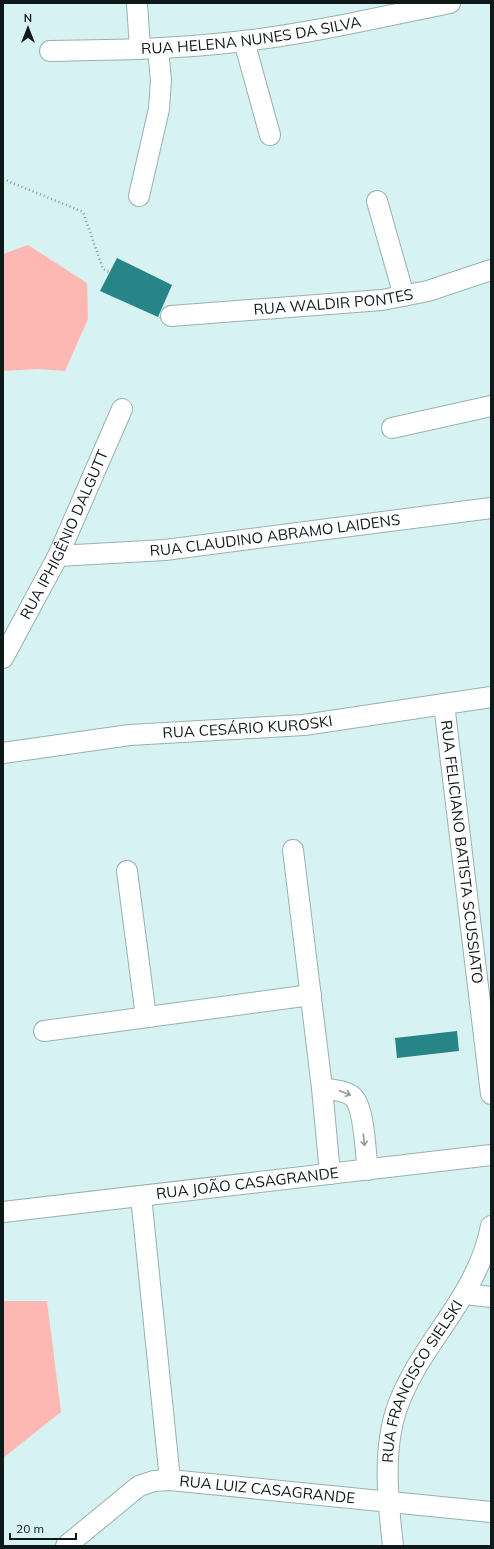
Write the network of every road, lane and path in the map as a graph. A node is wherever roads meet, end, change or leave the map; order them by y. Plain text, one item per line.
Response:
1 (137, 3) edge
2 (450, 3) edge
3 (244, 41) junction
4 (149, 49) junction
5 (50, 51) dead end
6 (270, 135) dead end
7 (3, 179) edge
8 (139, 196) dead end
9 (377, 200) dead end
10 (491, 270) edge
11 (109, 272) dead end
12 (404, 296) junction
13 (171, 316) dead end
14 (491, 406) edge
15 (122, 409) dead end
16 (392, 428) dead end
17 (491, 508) edge
18 (58, 556) junction
19 (3, 658) edge
20 (491, 697) edge
21 (444, 704) junction
22 (3, 753) edge
23 (294, 850) dead end
24 (127, 871) dead end
25 (311, 995) junction
26 (146, 1017) junction
27 (44, 1031) dead end
28 (322, 1088) junction
29 (491, 1094) edge
30 (491, 1155) edge
31 (368, 1170) junction
32 (330, 1174) junction
33 (141, 1196) junction
34 (3, 1212) edge
35 (491, 1226) edge
36 (465, 1294) junction
37 (491, 1297) edge
38 (170, 1480) junction
39 (388, 1502) junction
40 (491, 1512) edge
41 (66, 1546) edge
42 (394, 1546) edge

1 - 4 street
2 - 3 street, RUA HELENA NUNES DA SILVA
3 - 4 street, RUA HELENA NUNES DA SILVA
3 - 6 street
4 - 5 street, RUA HELENA NUNES DA SILVA
4 - 8 street
7 - 11 path
9 - 12 street
10 - 12 street, RUA WALDIR PONTES
12 - 13 street, RUA WALDIR PONTES
14 - 16 street
15 - 18 street, RUA IPHIGÊNIO DALGUTT
17 - 18 street, RUA CLAUDINO ABRAMO LAIDENS
18 - 19 street, RUA IPHIGÊNIO DALGUTT
20 - 21 street, RUA CESÁRIO KUROSKI
21 - 22 street, RUA CESÁRIO KUROSKI
21 - 29 street, RUA FELICIANO BATISTA SCUSSIATO
23 - 25 street
24 - 26 street
25 - 26 street
25 - 28 street
26 - 27 street
28 -> 31 street
28 - 32 street
30 - 31 street, RUA JOÃO CASAGRANDE
31 - 32 street, RUA JOÃO CASAGRANDE
32 - 33 street, RUA JOÃO CASAGRANDE
33 - 34 street, RUA JOÃO CASAGRANDE
33 - 38 street
35 - 36 street, RUA FRANCISCO SIELSKI
36 - 37 street
36 - 39 street, RUA FRANCISCO SIELSKI
38 - 39 street, RUA LUIZ CASAGRANDE
38 - 41 street, RUA LUIZ CASAGRANDE
39 - 40 street, RUA LUIZ CASAGRANDE
39 - 42 street, RUA FRANCISCO SIELSKI

